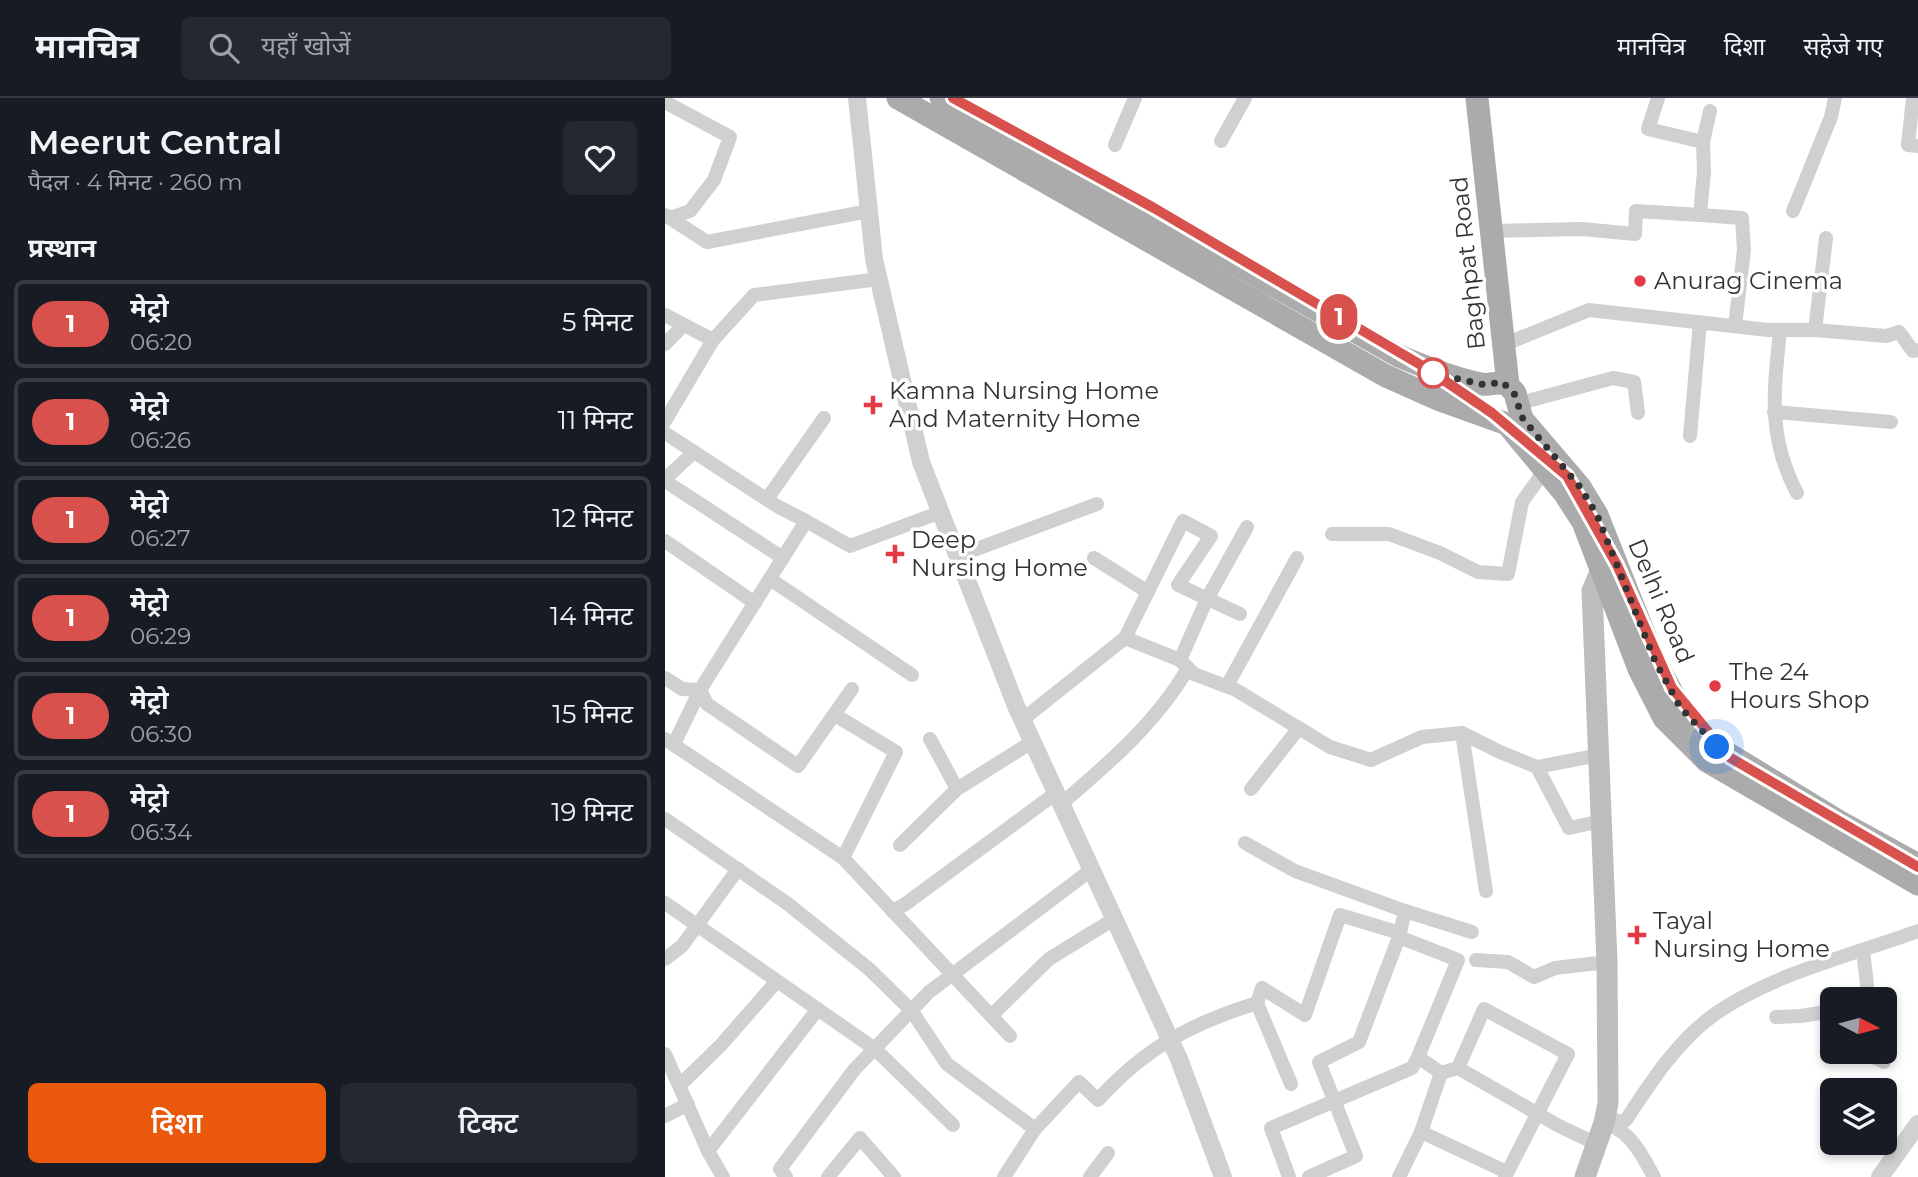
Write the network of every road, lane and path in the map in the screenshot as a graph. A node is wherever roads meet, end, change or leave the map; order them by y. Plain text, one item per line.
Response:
1 (857, 98) edge
2 (898, 98) edge
3 (941, 98) edge
4 (1135, 98) edge
5 (1245, 98) edge
6 (1477, 98) edge
7 (1658, 98) edge
8 (1835, 98) edge
9 (1913, 98) edge
10 (665, 102) edge
11 (1710, 111) dead end
12 (995, 141) junction
13 (1221, 141) dead end
14 (1703, 142) junction
15 (1115, 145) dead end
16 (1918, 146) edge
17 (869, 211) junction
18 (1793, 211) dead end
19 (1700, 215) junction
20 (668, 216) edge
21 (1492, 231) junction
22 (1826, 238) dead end
23 (879, 279) junction
24 (1499, 307) junction
25 (665, 315) edge
26 (1700, 322) junction
27 (680, 323) junction
28 (1735, 326) junction
29 (1780, 330) junction
30 (1815, 330) junction
31 (713, 340) junction
32 (665, 344) edge
33 (1503, 345) junction
34 (1918, 350) edge
35 (1508, 398) junction
36 (1477, 412) junction
37 (1775, 412) junction
38 (1638, 413) dead end
39 (824, 418) dead end
40 (665, 421) edge
41 (1891, 422) dead end
42 (665, 433) edge
43 (1690, 436) dead end
44 (694, 452) junction
45 (1545, 470) junction
46 (667, 475) edge
47 (1797, 493) dead end
48 (768, 499) junction
49 (1097, 504) dead end
50 (941, 512) junction
51 (806, 521) junction
52 (1247, 527) dead end
53 (1332, 534) dead end
54 (665, 541) edge
55 (958, 556) junction
56 (783, 558) junction
57 (1094, 558) dead end
58 (1297, 558) dead end
59 (1609, 564) junction
60 (769, 579) junction
61 (1148, 592) junction
62 (1620, 594) junction
63 (1207, 599) junction
64 (755, 603) junction
65 (1240, 614) dead end
66 (1593, 616) junction
67 (1125, 638) junction
68 (1184, 664) junction
69 (912, 675) dead end
70 (665, 678) edge
71 (1227, 686) junction
72 (700, 690) junction
73 (852, 690) dead end
74 (835, 715) junction
75 (1022, 720) junction
76 (1299, 728) junction
77 (1462, 733) junction
78 (930, 739) dead end
79 (669, 742) edge
80 (1032, 742) junction
81 (1599, 755) junction
82 (1537, 766) junction
83 (957, 789) junction
84 (1251, 789) dead end
85 (1059, 799) junction
86 (665, 819) edge
87 (1602, 821) junction
88 (1245, 843) dead end
89 (900, 845) dead end
90 (843, 858) junction
91 (1918, 865) edge
92 (738, 869) junction
93 (1091, 870) junction
94 (1918, 884) edge
95 (1486, 891) dead end
96 (665, 903) edge
97 (892, 911) junction
98 (1405, 911) junction
99 (1114, 919) junction
100 (697, 925) junction
101 (1918, 931) edge
102 (1472, 932) dead end
103 (1400, 935) junction
104 (1863, 950) junction
105 (665, 959) edge
106 (1476, 961) dead end
107 (1607, 962) junction
108 (952, 975) junction
109 (777, 981) junction
110 (1867, 987) edge
111 (1257, 1003) junction
112 (818, 1009) junction
113 (911, 1010) junction
114 (1820, 1013) edge
115 (991, 1016) junction
116 (1776, 1017) dead end
117 (1010, 1036) dead end
118 (1169, 1038) junction
119 (875, 1049) junction
120 (665, 1054) edge
121 (1418, 1057) junction
122 (1458, 1068) junction
123 (1441, 1073) junction
124 (1291, 1084) dead end
125 (680, 1085) junction
126 (1335, 1101) junction
127 (688, 1104) junction
128 (1539, 1114) junction
129 (665, 1116) edge
130 (1605, 1120) junction
131 (1918, 1124) edge
132 (953, 1125) dead end
133 (1035, 1129) junction
134 (1421, 1132) junction
135 (1597, 1144) junction
136 (708, 1152) junction
137 (1108, 1153) dead end
138 (717, 1174) edge
139 (1506, 1175) edge
140 (1005, 1176) edge
141 (786, 1177) edge
142 (828, 1177) edge
143 (894, 1177) edge
144 (1090, 1177) edge
145 (1223, 1177) edge
146 (1289, 1177) edge
147 (1309, 1177) edge
148 (1399, 1177) edge
149 (1585, 1177) edge
150 (1654, 1177) edge
151 (1880, 1177) edge

1 - 17 street
2 - 12 main road, Delhi Road
3 - 12 main road, Delhi Road
4 - 15 street
5 - 13 street
6 - 21 main road, Baghpat Road
7 - 14 street
8 - 18 street
9 - 16 street
10 - 20 street
11 - 14 street
12 - 35 main road, Delhi Road
12 - 36 main road, Delhi Road
14 - 19 street
17 - 20 street
17 - 23 street
19 - 21 street
19 - 28 street
21 - 24 main road, Baghpat Road
22 - 30 street
23 - 31 street
23 - 50 street
24 - 33 main road, Baghpat Road
24 - 35 main road
25 - 27 street
26 - 28 street
26 - 33 street
26 - 43 street
27 - 31 street
27 - 32 street
28 - 29 street
29 - 30 street
29 - 37 street
30 - 34 street
31 - 40 street
33 - 35 main road, Baghpat Road
35 - 36 main road
35 - 38 street
35 - 59 main road, Delhi Road
36 - 45 main road, Delhi Road
37 - 41 street
37 - 47 street
39 - 48 street
42 - 44 street
44 - 46 street
44 - 48 street
45 - 53 street
45 - 59 main road, Delhi Road
46 - 56 street
48 - 51 street
49 - 55 street
50 - 51 street
50 - 55 street
51 - 56 street
52 - 63 street
54 - 64 street
55 - 75 street
56 - 60 street
57 - 61 street
58 - 71 street
59 - 62 main road, Delhi Road
59 - 66 main road
60 - 64 street
60 - 69 street
61 - 63 street
61 - 67 street
62 - 66 main road
62 - 91 main road, Delhi Road
62 - 94 main road, Delhi Road
63 - 65 street
63 - 68 street
64 - 72 street
66 - 81 main road
67 - 68 street
67 - 75 street
68 - 71 street
68 - 85 street
70 - 72 street
71 - 76 street
72 - 74 street
72 - 79 street
73 - 74 street
74 - 90 street
75 - 80 street
76 - 77 street
76 - 84 street
77 - 82 street
77 - 95 street
78 - 83 street
79 - 90 street
80 - 83 street
80 - 85 street
81 - 82 street
81 - 87 main road
82 - 87 street
83 - 89 street
85 - 93 street
85 - 97 street
86 - 92 street
87 - 107 main road
88 - 98 street
90 - 97 street
92 - 100 street
92 - 113 street
93 - 99 street
93 - 108 street
96 - 100 street
97 - 108 street
98 - 102 street
98 - 103 street
99 - 115 street
99 - 118 street
100 - 105 street
100 - 109 street
101 - 104 street
103 - 111 street
103 - 121 street
103 - 126 street
104 - 110 street
104 - 130 street
106 - 107 street
107 - 130 main road
108 - 113 street
108 - 115 street
109 - 112 street
109 - 125 street
111 - 118 street
111 - 124 street
112 - 119 street
112 - 136 street
113 - 119 street
113 - 133 street
114 - 116 street
115 - 117 street
118 - 133 street
118 - 145 street
119 - 132 street
119 - 141 street
120 - 125 street
121 - 123 street
121 - 126 street
122 - 123 street
122 - 128 street
122 - 128 street
123 - 134 street
125 - 127 street
126 - 146 street
126 - 147 street
127 - 129 street
127 - 136 street
128 - 135 street
128 - 139 street
130 - 135 main road
130 - 150 street
131 - 151 street
133 - 140 street
134 - 139 street
134 - 148 street
135 - 149 main road
136 - 138 street
137 - 144 street
142 - 143 street

